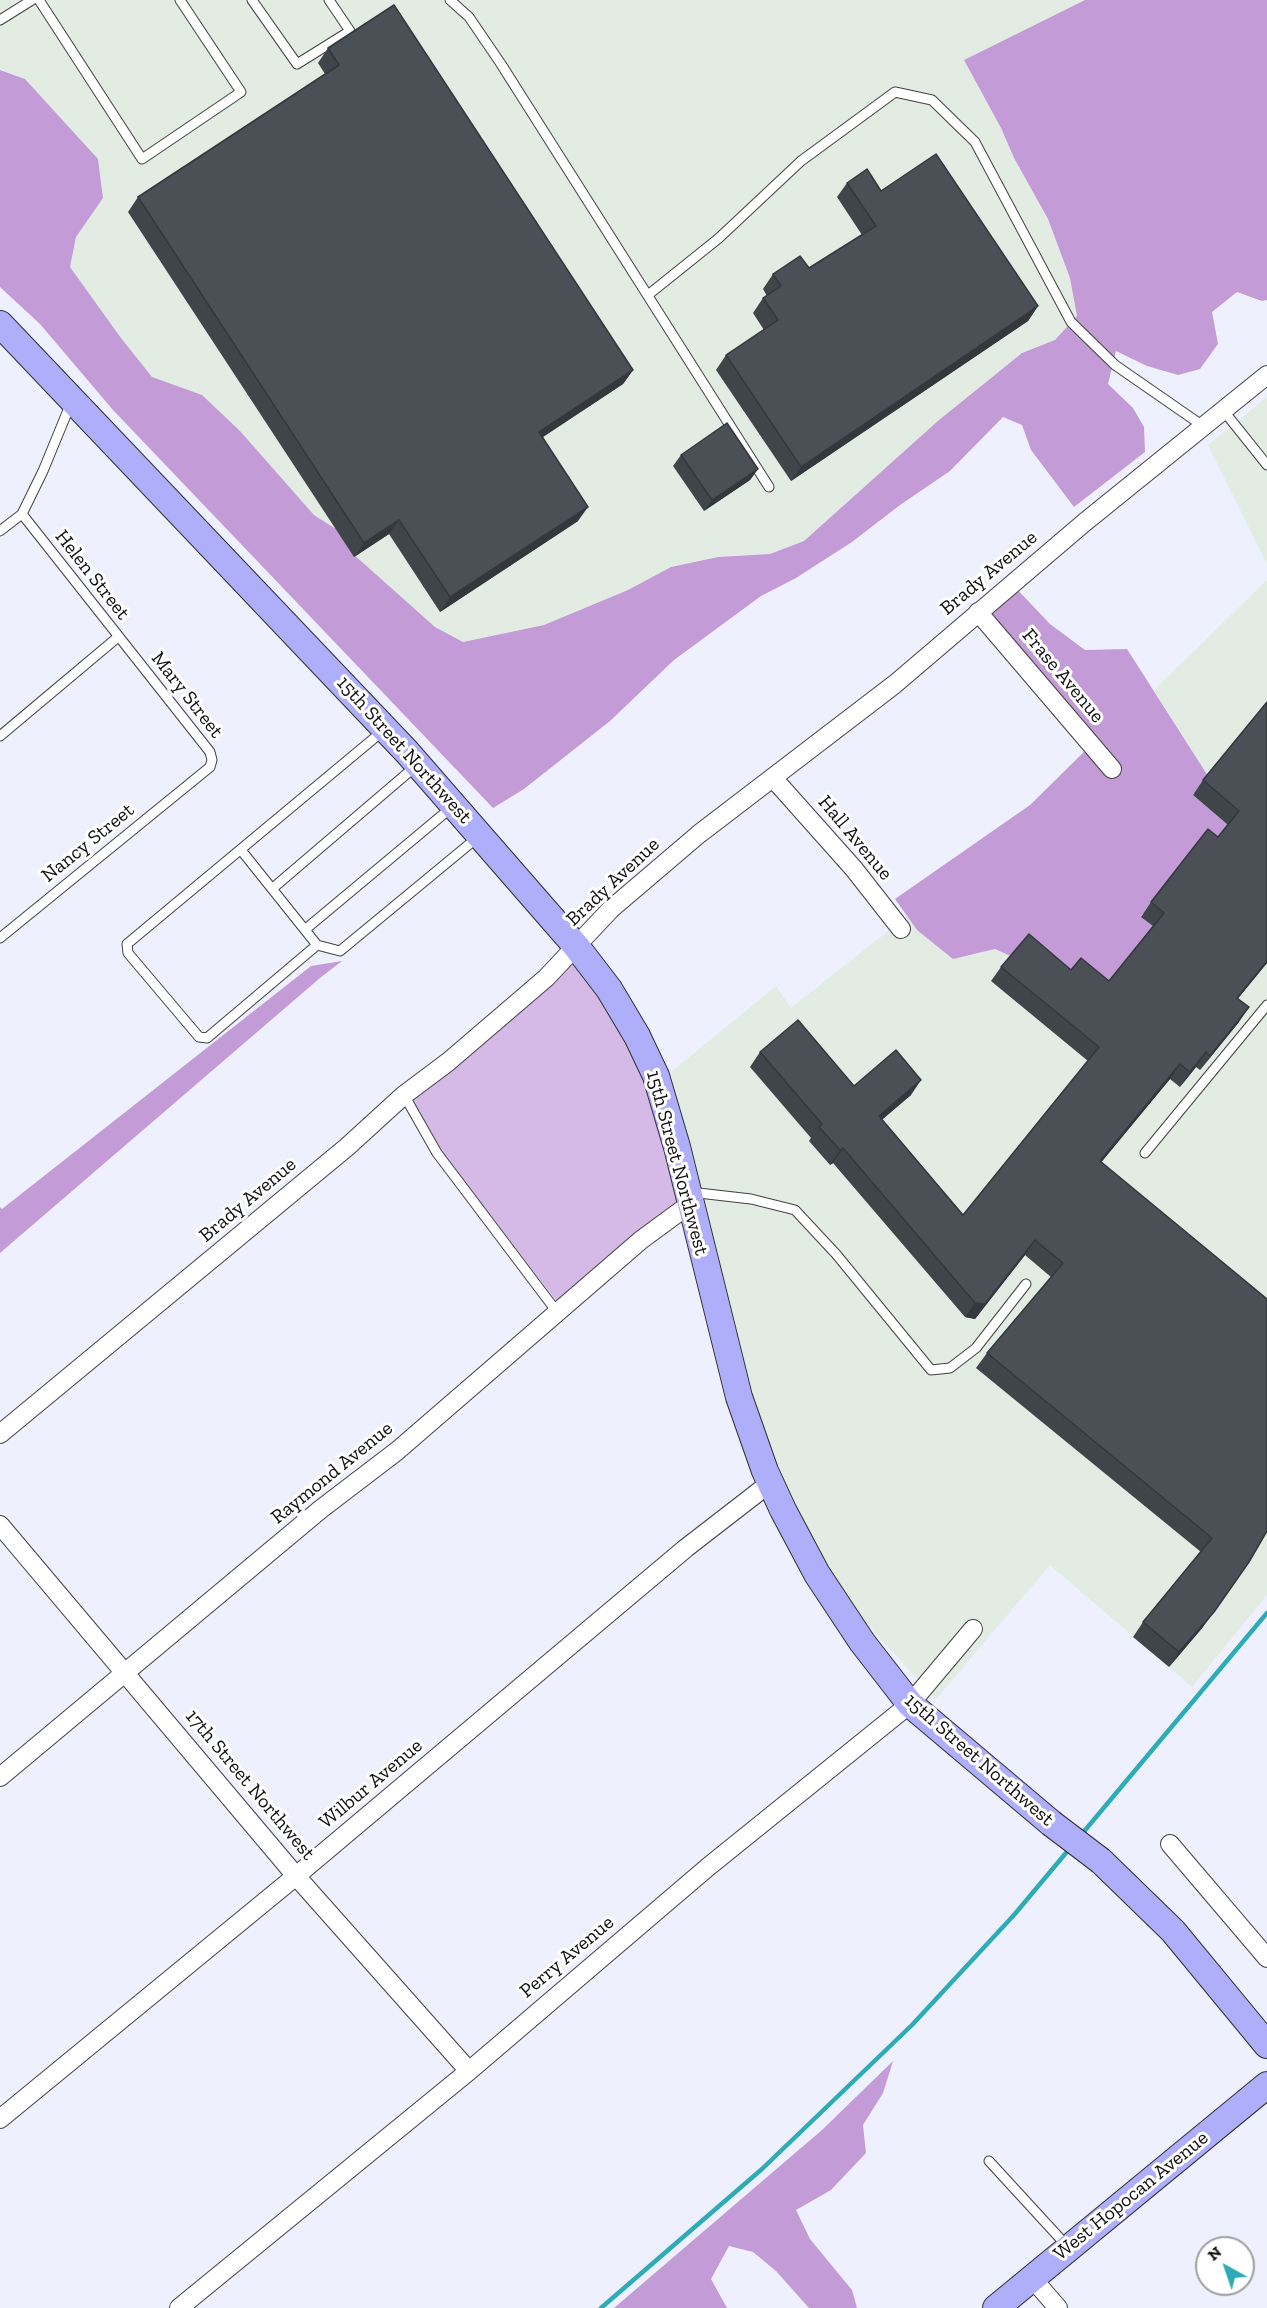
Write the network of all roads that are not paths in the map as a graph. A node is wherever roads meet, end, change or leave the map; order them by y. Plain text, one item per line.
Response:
1 (32, 0) edge
2 (39, 0) edge
3 (180, 0) edge
4 (252, 0) edge
5 (329, 0) edge
6 (450, 0) edge
7 (0, 20) edge
8 (648, 296) junction
9 (0, 324) edge
10 (1267, 375) edge
11 (73, 398) junction
12 (1223, 410) junction
13 (1203, 426) junction
14 (1267, 465) edge
15 (770, 487) dead end
16 (22, 514) junction
17 (0, 531) edge
18 (978, 612) junction
19 (118, 637) junction
20 (386, 729) junction
21 (0, 736) edge
22 (418, 765) junction
23 (1112, 769) dead end
24 (200, 776) joint
25 (773, 778) junction
26 (454, 805) junction
27 (480, 835) junction
28 (241, 850) junction
29 (273, 888) junction
30 (307, 928) junction
31 (901, 929) dead end
32 (0, 938) edge
33 (317, 945) junction
34 (576, 946) junction
35 (1267, 1005) edge
36 (404, 1095) junction
37 (1145, 1153) dead end
38 (689, 1198) junction
39 (1026, 1284) dead end
40 (557, 1312) junction
41 (0, 1434) edge
42 (770, 1483) junction
43 (0, 1525) edge
44 (973, 1629) dead end
45 (125, 1673) junction
46 (910, 1704) junction
47 (0, 1777) edge
48 (1170, 1844) dead end
49 (296, 1876) junction
50 (1267, 1958) edge
51 (1267, 2045) edge
52 (469, 2071) junction
53 (1265, 2090) edge
54 (0, 2119) edge
55 (989, 2161) dead end
56 (1069, 2248) junction
57 (1032, 2278) junction
58 (179, 2308) edge
59 (996, 2308) edge
60 (1059, 2308) edge

1 - 7 lane
2 - 3 lane
4 - 5 lane
6 - 8 lane
8 - 13 lane
8 - 15 lane
9 - 11 street, 15th Street Northwest
10 - 12 street, Brady Avenue
11 - 16 lane
11 - 20 street, 15th Street Northwest
12 - 13 street, Brady Avenue
12 - 14 lane
13 - 18 street, Brady Avenue
16 - 17 lane
16 - 19 lane, Helen Street
18 - 23 street, Frase Avenue
18 - 25 street, Brady Avenue
19 - 21 lane, Helen Street
19 - 24 lane, Mary Street
20 - 22 street, 15th Street Northwest
20 - 28 lane
22 - 26 street, 15th Street Northwest
22 - 29 lane
24 - 32 lane, Nancy Street
25 - 31 street, Hall Avenue
25 - 34 street, Brady Avenue
26 - 27 street, 15th Street Northwest
26 - 30 lane
27 - 33 lane
27 - 34 street, 15th Street Northwest
28 - 29 lane
28 - 33 lane
29 - 30 lane
30 - 33 lane
34 - 36 street, Brady Avenue
34 - 38 street, 15th Street Northwest
35 - 37 lane
36 - 40 lane
36 - 41 street, Brady Avenue
38 - 39 lane
38 - 40 street, Raymond Avenue
38 - 42 street, 15th Street Northwest
40 - 45 street, Raymond Avenue
42 - 46 street, 15th Street Northwest
42 - 49 street, Wilbur Avenue
43 - 45 street, 17th Street Northwest
44 - 46 street, Perry Avenue
45 - 47 street, Raymond Avenue
45 - 49 street, 17th Street Northwest
46 - 51 street, 15th Street Northwest, bridge
46 - 52 street, Perry Avenue
48 - 50 street
49 - 52 street, 17th Street Northwest
49 - 54 street, Wilbur Avenue
52 - 58 street, Perry Avenue
53 - 56 street, West Hopocan Avenue
55 - 56 lane
56 - 57 street, West Hopocan Avenue
57 - 59 street, West Hopocan Avenue
57 - 60 street

